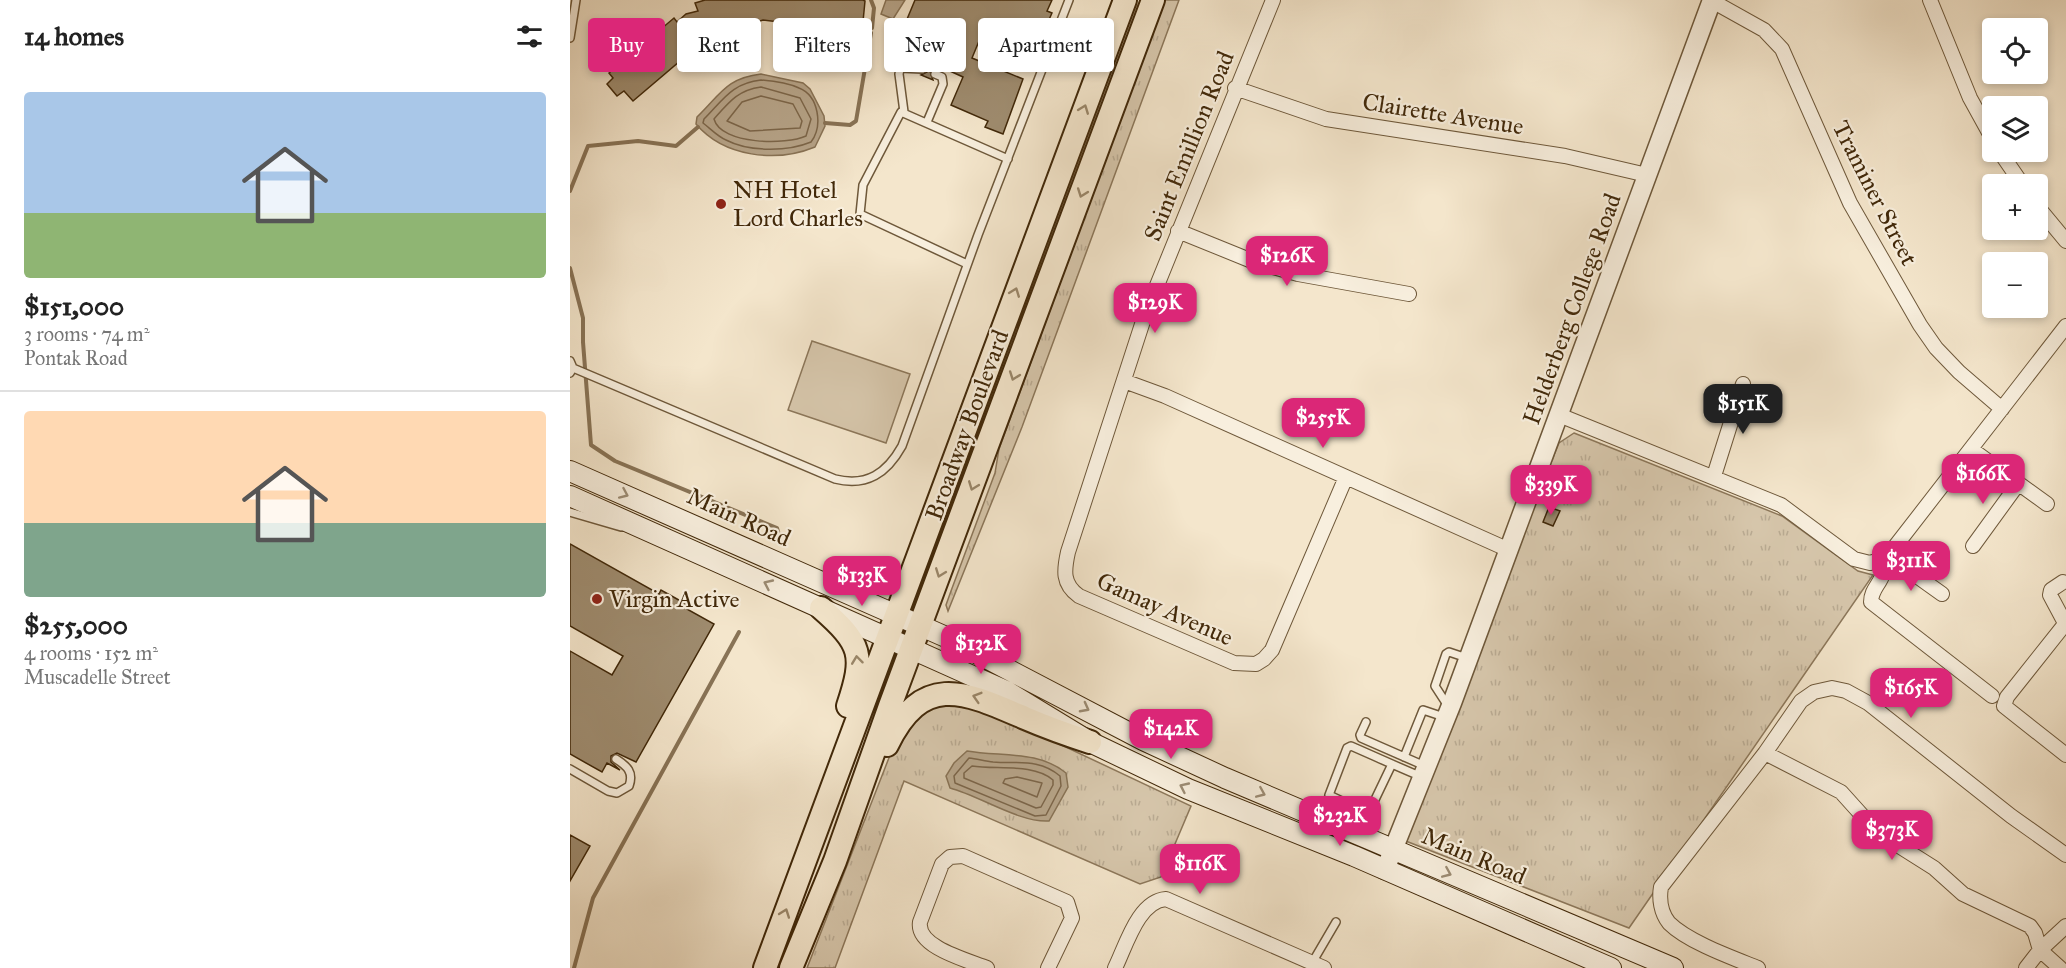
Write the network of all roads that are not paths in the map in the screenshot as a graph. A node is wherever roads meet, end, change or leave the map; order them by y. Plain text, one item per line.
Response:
1 (576, 0) edge
2 (1069, 0) edge
3 (1125, 0) edge
4 (1153, 0) edge
5 (1273, 0) edge
6 (1712, 0) edge
7 (1930, 0) edge
8 (572, 20) edge
9 (570, 38) edge
10 (900, 72) edge
11 (935, 74) dead end
12 (1235, 88) junction
13 (904, 112) junction
14 (1982, 120) edge
15 (927, 122) junction
16 (1008, 159) junction
17 (1647, 175) junction
18 (2048, 219) edge
19 (1178, 231) junction
20 (2066, 241) edge
21 (967, 264) junction
22 (1409, 294) dead end
23 (2066, 326) edge
24 (571, 368) edge
25 (1124, 381) junction
26 (1743, 384) dead end
27 (2002, 409) junction
28 (1559, 415) junction
29 (1971, 449) junction
30 (570, 471) edge
31 (1714, 476) junction
32 (1346, 477) junction
33 (2018, 484) junction
34 (570, 496) edge
35 (2047, 504) dead end
36 (570, 512) edge
37 (653, 531) junction
38 (1973, 546) dead end
39 (1509, 550) junction
40 (1887, 556) junction
41 (2063, 582) dead end
42 (1066, 584) joint
43 (1942, 594) dead end
44 (821, 608) junction
45 (897, 615) junction
46 (2066, 625) edge
47 (920, 626) junction
48 (889, 639) junction
49 (912, 648) junction
50 (1992, 696) dead end
51 (1448, 713) junction
52 (1366, 722) dead end
53 (1090, 742) junction
54 (1765, 753) junction
55 (2066, 755) edge
56 (1404, 757) junction
57 (616, 759) dead end
58 (1392, 764) junction
59 (570, 769) edge
60 (1424, 772) junction
61 (1393, 850) junction
62 (2066, 855) edge
63 (805, 858) junction
64 (835, 861) junction
65 (1385, 870) junction
66 (1336, 922) dead end
67 (2066, 926) edge
68 (2044, 953) junction
69 (1318, 965) edge
70 (1602, 966) edge
71 (765, 968) edge
72 (791, 968) edge
73 (987, 968) edge
74 (1048, 968) edge
75 (1114, 968) edge
76 (1673, 968) edge
77 (1758, 968) edge
78 (2026, 968) edge
79 (2060, 968) edge

1 - 8 lane
2 - 16 lane
45 -> 3 main road, Broadway Boulevard
4 -> 47 main road, Broadway Boulevard
5 - 12 street, Saint Emillion Road
6 - 17 street, Helderberg College Road
6 - 27 street, Traminer Street
7 - 14 street
8 - 9 lane
10 - 13 lane
11 - 15 lane
12 - 17 street, Clairette Avenue
12 - 19 street, Saint Emillion Road
13 - 15 lane
13 - 21 lane
15 - 16 lane
16 - 21 lane
17 - 28 street, Helderberg College Road
18 - 20 street
19 - 22 street
19 - 25 street, Saint Emillion Road
21 - 24 lane
23 - 27 street
25 - 32 street
25 - 42 street, Saint Emillion Road
26 - 31 street
27 - 29 street
28 - 31 street
28 - 39 street, Helderberg College Road
29 - 33 street
29 - 40 street
30 -> 45 main road, Main Road
31 - 40 street
32 - 39 street
32 - 42 street, Gamay Avenue
33 - 35 street
33 - 38 street
34 - 37 main road, Main Road
36 - 37 lane
44 -> 37 main road, Main Road
39 - 51 street, Helderberg College Road
40 - 43 street
40 - 50 street
41 - 46 street
44 - 48 main road, Main Road
63 -> 44 main road
45 - 47 main road, Main Road
45 - 48 main road, Broadway Boulevard
46 - 55 street
47 - 49 main road, Broadway Boulevard
47 -> 61 main road, Main Road
48 - 49 main road, Main Road
48 - 63 main road, Broadway Boulevard
49 - 53 main road, Main Road
49 - 64 main road, Broadway Boulevard
51 - 56 lane
51 - 60 street, Helderberg College Road
52 - 56 lane
53 -> 64 main road
65 -> 53 main road, Main Road
54 - 62 street
54 - 68 street
54 - 77 street
56 - 60 lane
57 - 59 lane
58 - 58 lane
58 - 60 lane
60 - 61 street, Helderberg College Road
61 - 65 street, Helderberg College Road
61 -> 76 main road, Main Road
71 -> 63 main road, Broadway Boulevard
64 - 72 main road, Broadway Boulevard
65 - 70 main road, Main Road
66 - 69 lane
67 - 68 street
68 - 78 street
68 - 79 street
69 - 75 street
73 - 74 street

